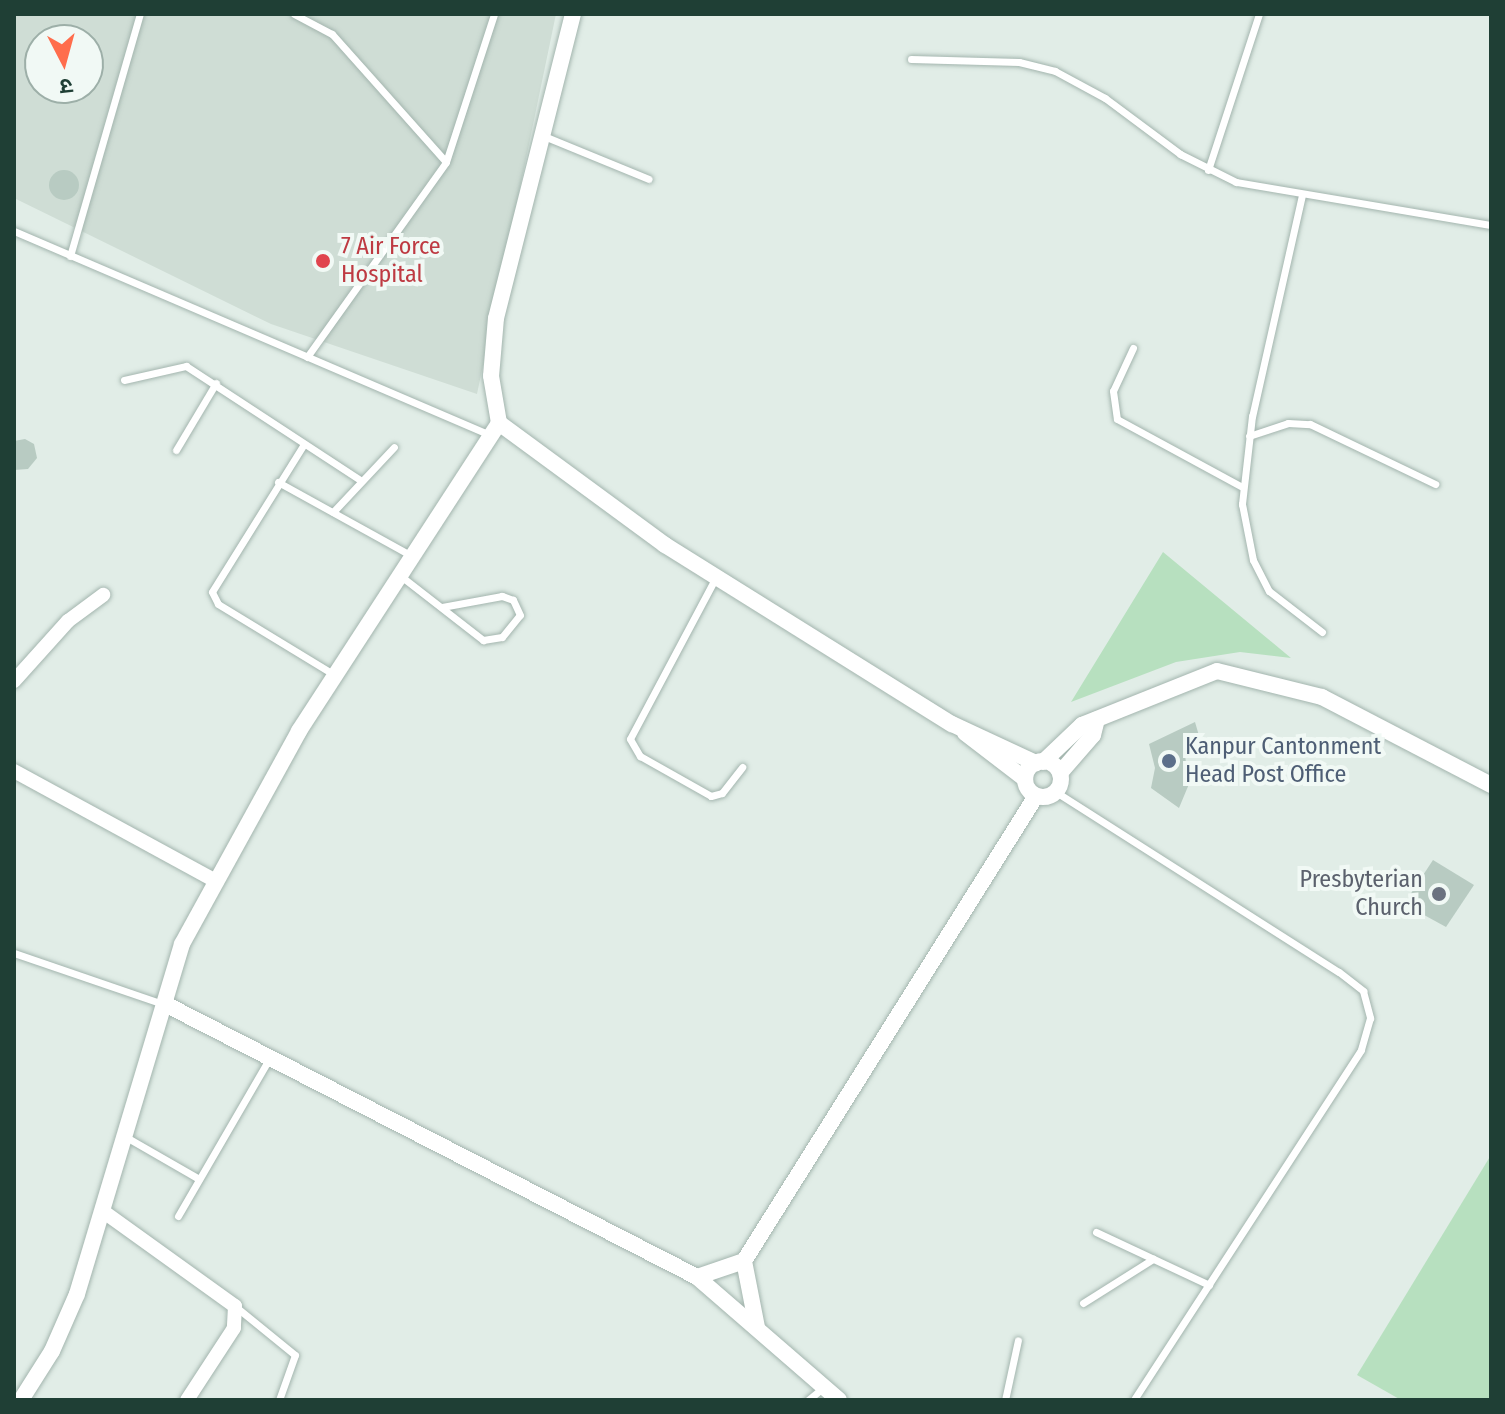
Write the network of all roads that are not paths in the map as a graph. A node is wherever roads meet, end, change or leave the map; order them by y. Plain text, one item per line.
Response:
1 (140, 14) edge
2 (294, 14) edge
3 (494, 14) edge
4 (573, 14) edge
5 (1259, 14) edge
6 (911, 59) dead end
7 (542, 135) junction
8 (446, 162) junction
9 (1208, 170) junction
10 (649, 179) dead end
11 (1302, 195) junction
12 (1491, 225) edge
13 (14, 231) edge
14 (70, 256) junction
15 (1133, 348) dead end
16 (307, 357) junction
17 (124, 380) dead end
18 (216, 383) junction
19 (494, 429) junction
20 (1249, 436) junction
21 (304, 444) junction
22 (394, 447) dead end
23 (176, 450) dead end
24 (359, 479) junction
25 (278, 482) junction
26 (1435, 484) dead end
27 (1242, 487) junction
28 (333, 512) junction
29 (412, 556) junction
30 (400, 575) junction
31 (717, 577) junction
32 (103, 595) dead end
33 (442, 607) junction
34 (1322, 632) dead end
35 (335, 675) junction
36 (14, 681) edge
37 (1097, 719) junction
38 (958, 727) junction
39 (1040, 762) junction
40 (742, 767) dead end
41 (14, 771) edge
42 (1060, 773) junction
43 (1025, 779) junction
44 (1491, 785) edge
45 (1056, 792) junction
46 (1036, 796) junction
47 (214, 880) junction
48 (14, 953) edge
49 (165, 1004) junction
50 (270, 1057) junction
51 (126, 1137) junction
52 (199, 1179) junction
53 (104, 1212) junction
54 (178, 1216) dead end
55 (1096, 1232) dead end
56 (1153, 1259) junction
57 (744, 1261) junction
58 (697, 1277) junction
59 (1209, 1285) junction
60 (1083, 1303) dead end
61 (235, 1306) junction
62 (757, 1327) junction
63 (1018, 1340) dead end
64 (825, 1387) junction
65 (21, 1400) edge
66 (187, 1400) edge
67 (279, 1400) edge
68 (808, 1400) edge
69 (839, 1400) edge
70 (1005, 1400) edge
71 (1134, 1400) edge

1 - 14 lane
2 - 8 lane
3 - 8 lane
4 - 7 street
5 - 9 lane
6 - 9 lane
7 - 10 lane
7 - 19 street
8 - 16 lane
9 - 11 lane
11 - 12 lane
11 - 20 lane
13 - 14 lane
14 - 16 lane
15 - 27 lane
16 - 19 lane
17 - 18 lane
18 - 21 lane
18 - 23 lane
19 - 29 street
19 - 31 street
20 - 26 lane
20 - 27 lane
21 - 24 lane
21 - 25 lane
22 - 24 lane
24 - 28 lane
25 - 28 lane
25 - 35 lane
27 - 34 lane
28 - 29 lane
29 - 30 street
30 - 33 lane
30 - 35 street
31 - 38 street
31 - 40 lane
32 - 36 street
33 - 33 lane
35 - 47 street
37 - 39 street
37 - 42 street
37 - 44 street
38 - 39 street
38 - 43 street
39 - 42 street
39 - 43 street
41 - 47 street
42 - 45 street
43 - 46 street
45 - 46 street
45 - 59 lane
46 - 57 street
47 - 49 street
48 - 49 lane
49 - 50 street
49 - 51 street
50 - 52 lane
50 - 58 street
51 - 52 lane
51 - 53 street
52 - 54 lane
53 - 61 street
53 - 65 street
55 - 56 lane
56 - 59 lane
56 - 60 lane
57 - 58 street
57 - 62 street
58 - 62 street
59 - 71 lane
61 - 66 street
61 - 67 lane
62 - 64 street
63 - 70 lane
64 - 68 lane
64 - 69 street

